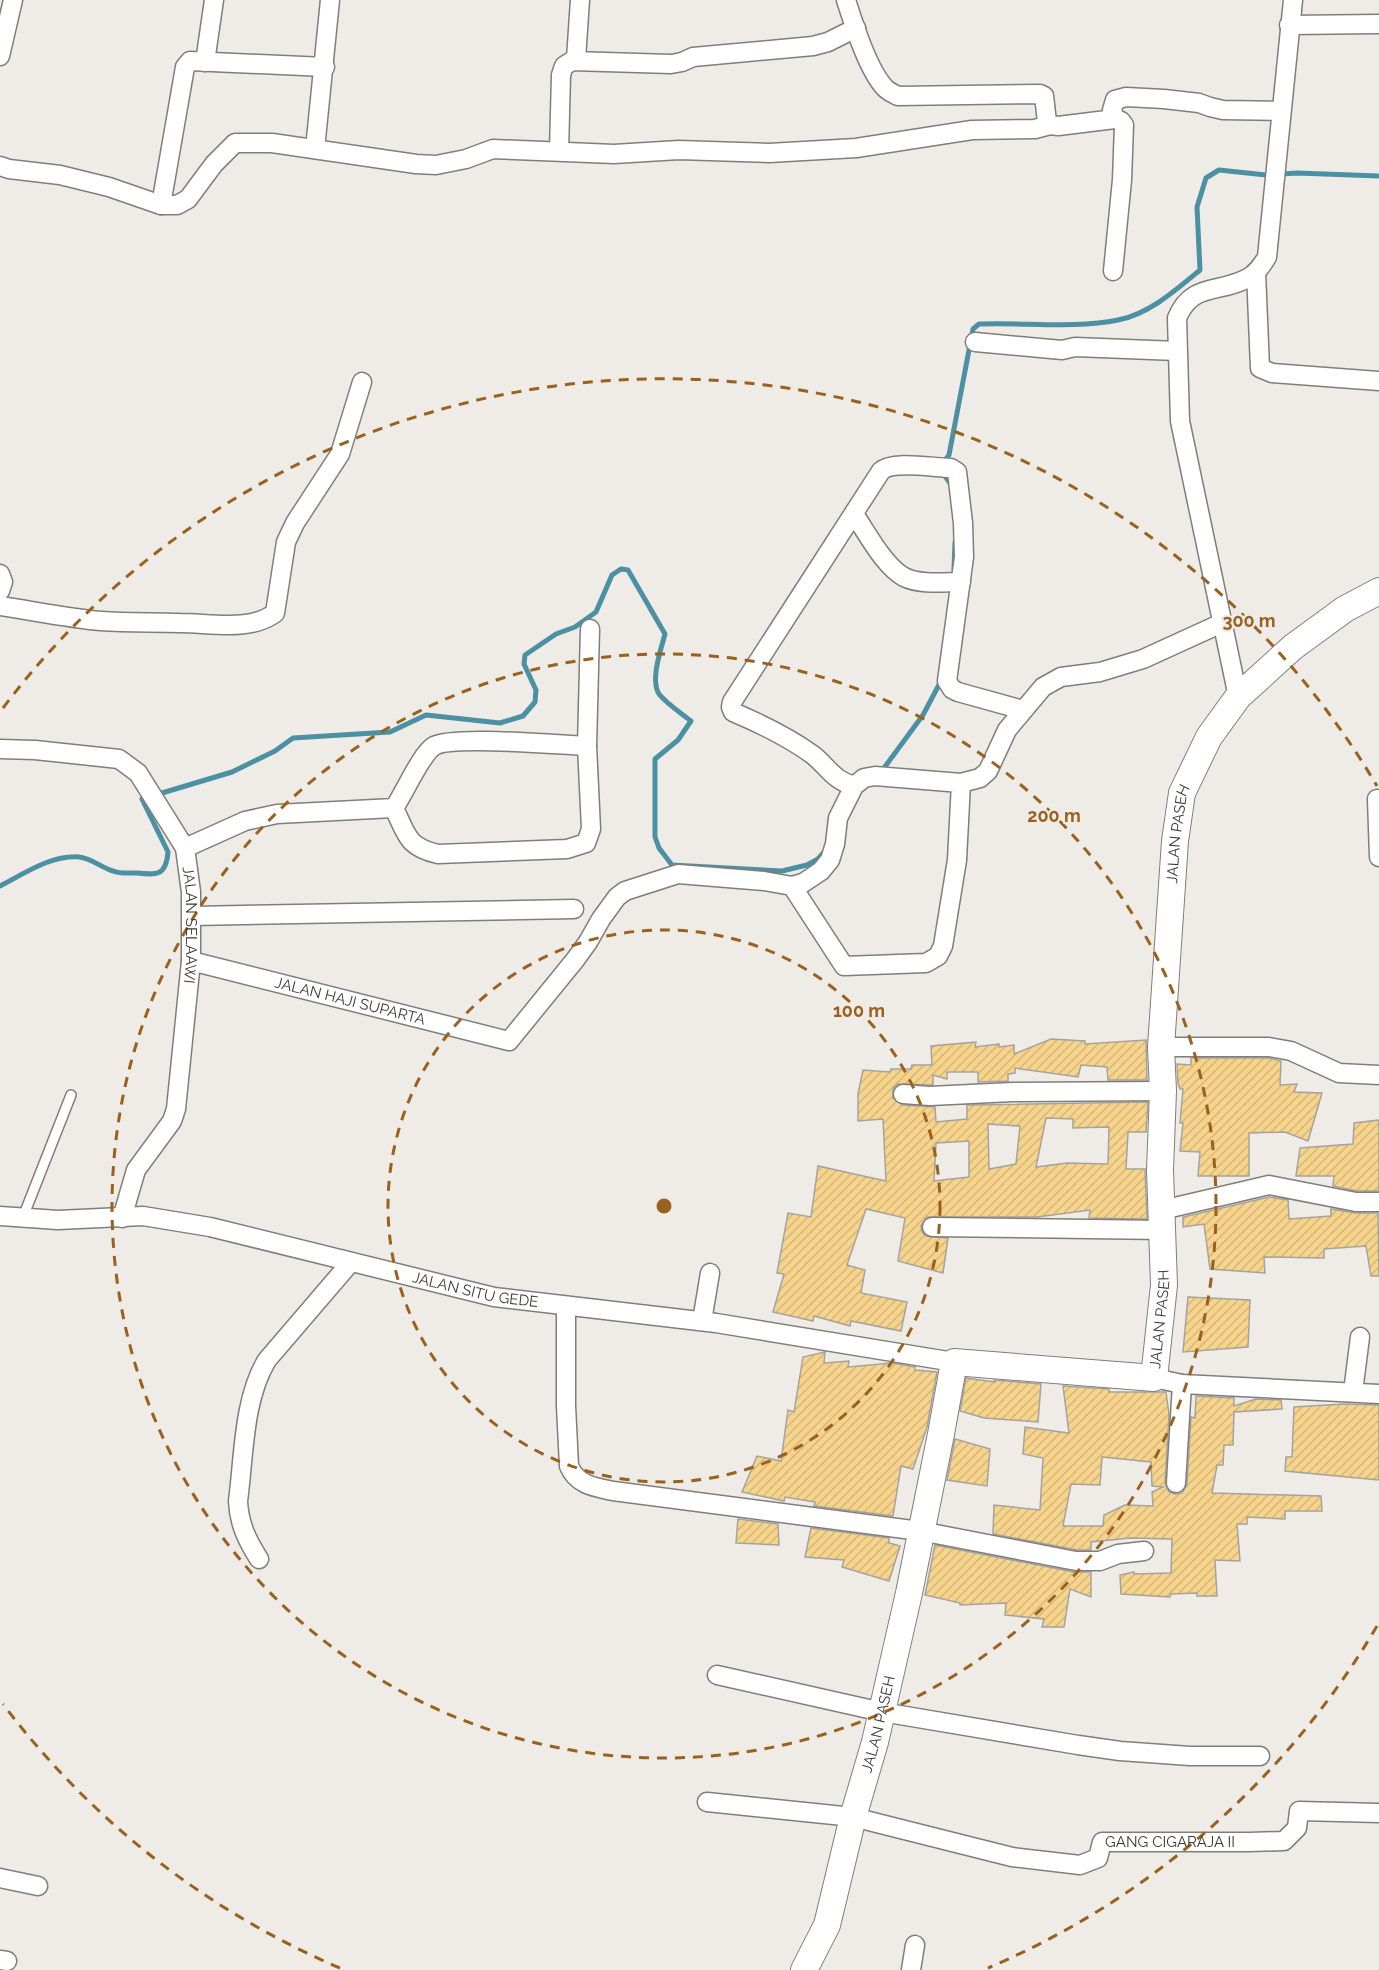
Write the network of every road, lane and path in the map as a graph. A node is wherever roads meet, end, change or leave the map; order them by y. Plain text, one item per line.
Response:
1 (13, 0) edge
2 (213, 0) edge
3 (330, 0) edge
4 (580, 0) edge
5 (846, 0) edge
6 (1293, 0) edge
7 (1379, 24) edge
8 (1289, 25) junction
9 (856, 28) junction
10 (0, 56) edge
11 (576, 59) junction
12 (205, 62) junction
13 (325, 67) junction
14 (1281, 111) junction
15 (1115, 119) junction
16 (1050, 125) junction
17 (315, 149) junction
18 (559, 151) junction
19 (0, 166) edge
20 (161, 204) junction
21 (1113, 271) dead end
22 (1256, 272) junction
23 (975, 342) dead end
24 (1177, 351) junction
25 (1379, 381) edge
26 (362, 382) dead end
27 (854, 514) junction
28 (0, 574) edge
29 (956, 582) junction
30 (0, 591) edge
31 (1379, 591) edge
32 (0, 606) edge
33 (1222, 623) junction
34 (590, 629) dead end
35 (1238, 698) junction
36 (1023, 710) junction
37 (587, 746) junction
38 (0, 749) edge
39 (961, 783) junction
40 (849, 784) junction
41 (1377, 799) dead end
42 (394, 808) junction
43 (184, 848) junction
44 (1379, 857) edge
45 (792, 886) junction
46 (574, 909) dead end
47 (192, 916) junction
48 (191, 961) junction
49 (1161, 1047) junction
50 (1379, 1075) edge
51 (1163, 1091) junction
52 (903, 1094) dead end
53 (71, 1095) dead end
54 (1379, 1202) edge
55 (0, 1216) edge
56 (23, 1217) junction
57 (122, 1218) junction
58 (1163, 1220) junction
59 (932, 1227) dead end
60 (351, 1262) junction
61 (710, 1273) dead end
62 (566, 1305) junction
63 (702, 1321) junction
64 (1360, 1337) dead end
65 (954, 1362) junction
66 (1154, 1378) junction
67 (1182, 1384) junction
68 (1353, 1392) junction
69 (1379, 1394) edge
70 (1176, 1483) dead end
71 (920, 1531) junction
72 (1144, 1551) dead end
73 (259, 1559) dead end
74 (717, 1675) dead end
75 (882, 1712) junction
76 (1260, 1756) dead end
77 (707, 1802) dead end
78 (1379, 1813) edge
79 (853, 1817) junction
80 (0, 1878) edge
81 (38, 1886) dead end
82 (915, 1945) dead end
83 (804, 1970) edge
84 (911, 1970) edge

1 - 10 street
2 - 12 street
3 - 13 street
4 - 11 street
5 - 9 street
6 - 8 street
7 - 8 street
8 - 14 street
9 - 11 street
9 - 16 street
11 - 18 street
12 - 13 street
12 - 20 street
13 - 17 street
14 - 15 street
14 - 22 street
15 - 16 street
15 - 21 street
16 - 18 street
17 - 18 street
17 - 20 street
19 - 20 street
22 - 24 street
22 - 25 street
23 - 24 street
24 - 33 street
26 - 32 street
27 - 29 street
27 - 29 street
27 - 40 street
28 - 30 street
29 - 36 street
31 - 35 street, JALAN PASEH
33 - 35 street
33 - 36 street
34 - 37 street
35 - 49 street, JALAN PASEH
36 - 39 street
37 - 42 street
37 - 42 street
38 - 43 street, JALAN SELAAWI
39 - 40 street
39 - 45 street
40 - 45 street
41 - 44 street
42 - 43 street
43 - 47 street, JALAN SELAAWI
45 - 48 street, JALAN HAJI SUPARTA
46 - 47 street
47 - 48 street, JALAN SELAAWI
48 - 57 street, JALAN SELAAWI
49 - 50 street
49 - 51 street, JALAN PASEH
51 - 52 street
51 - 58 street, JALAN PASEH
53 - 56 lane
54 - 58 street
55 - 56 street, JALAN SITU GEDE
56 - 57 street, JALAN SITU GEDE
57 - 60 street, JALAN SITU GEDE
58 - 59 street
58 - 66 street, JALAN PASEH
60 - 62 street, JALAN SITU GEDE
60 - 73 street
61 - 63 street
62 - 63 street, JALAN SITU GEDE
62 - 71 street
63 - 65 street, JALAN SITU GEDE
64 - 68 street
65 - 66 street, JALAN PASEH
65 - 71 street, JALAN PASEH
66 - 67 street
67 - 68 street
67 - 70 street
68 - 69 street
71 - 72 street
71 - 75 street, JALAN PASEH
74 - 75 street
75 - 76 street
75 - 79 street, JALAN PASEH
77 - 79 street
78 - 79 street, GANG CIGARAJA II
79 - 83 street, JALAN PASEH
80 - 81 street
82 - 84 street

